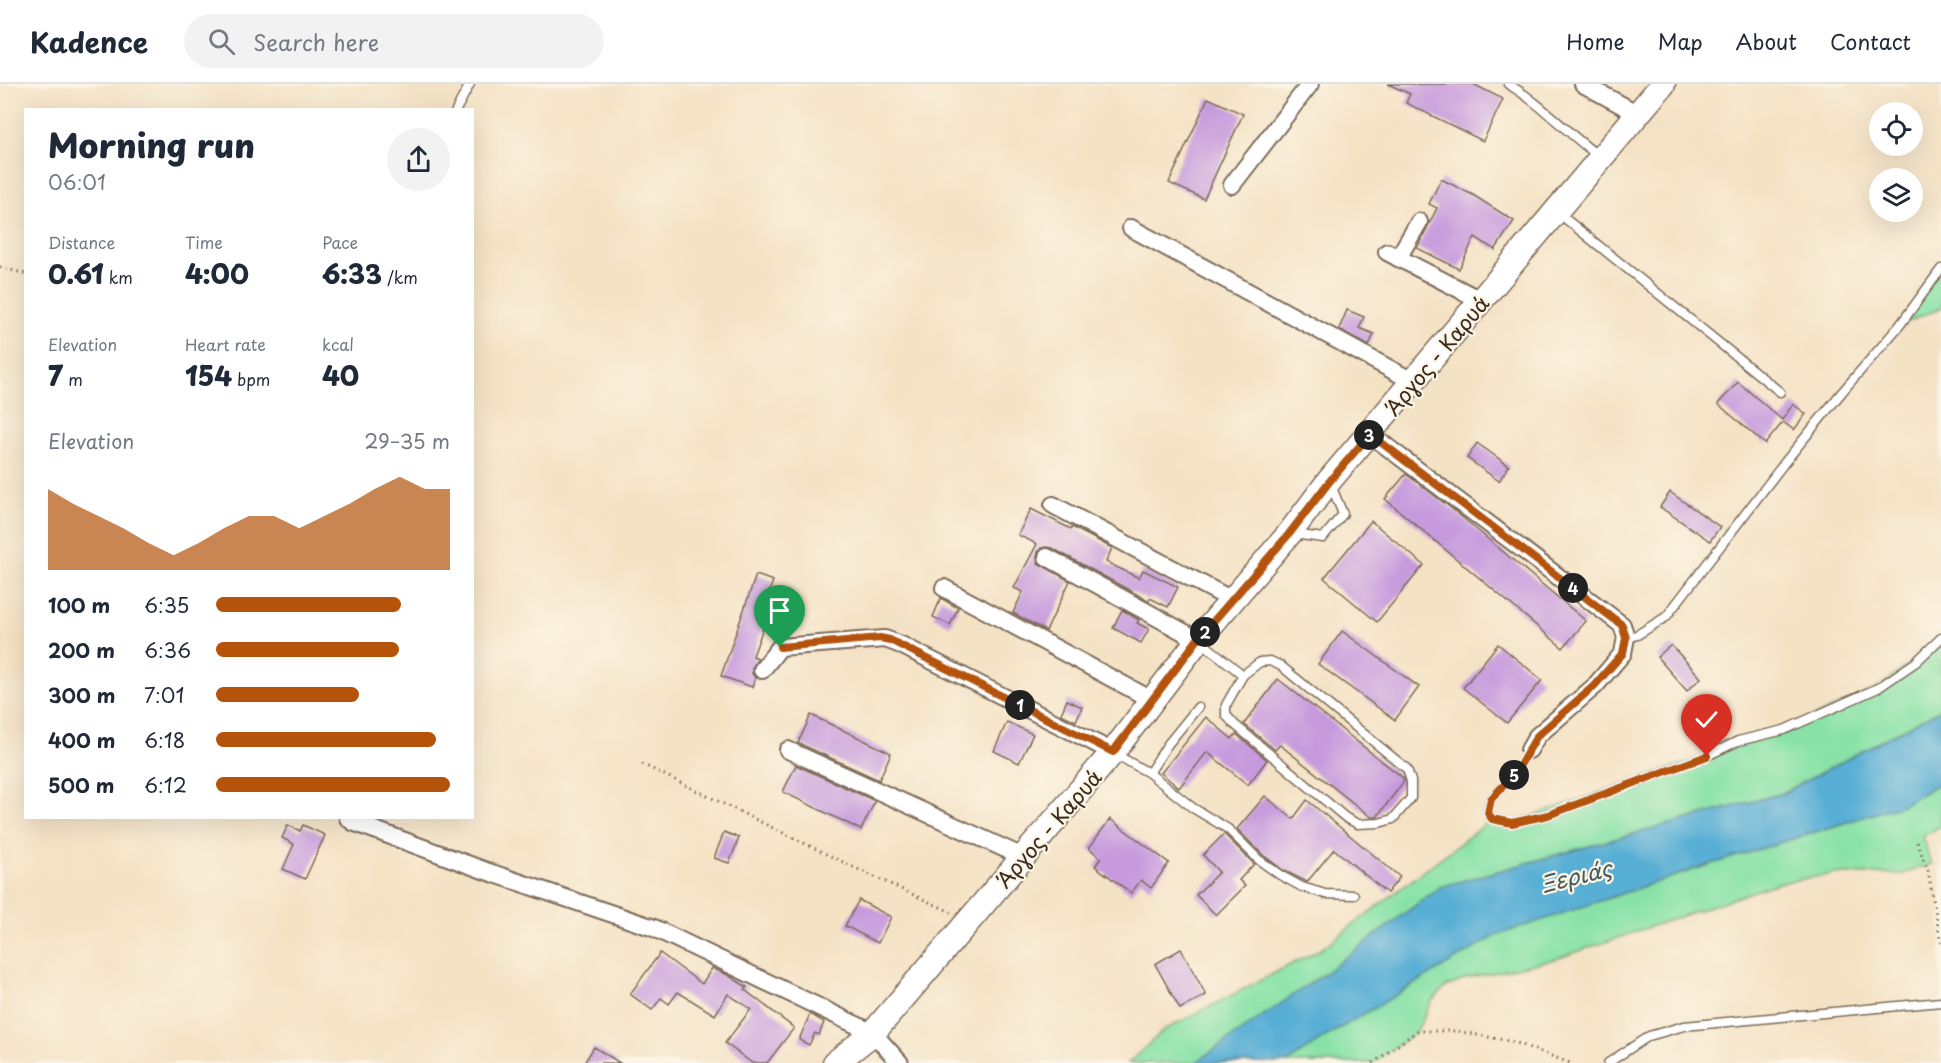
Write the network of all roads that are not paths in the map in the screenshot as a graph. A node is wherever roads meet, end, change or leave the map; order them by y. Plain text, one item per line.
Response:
1 (470, 84) edge
2 (1310, 84) edge
3 (1508, 84) edge
4 (1583, 84) edge
5 (1663, 84) edge
6 (457, 108) edge
7 (1638, 114) junction
8 (1601, 157) junction
9 (1232, 185) dead end
10 (1557, 212) junction
11 (1419, 222) dead end
12 (1131, 228) dead end
13 (1941, 269) edge
14 (1482, 302) junction
15 (1414, 382) junction
16 (1780, 392) dead end
17 (1370, 434) junction
18 (1053, 506) dead end
19 (1047, 557) dead end
20 (944, 588) dead end
21 (1232, 600) junction
22 (1626, 638) junction
23 (1941, 638) edge
24 (1198, 639) junction
25 (762, 670) dead end
26 (1243, 675) junction
27 (1152, 700) junction
28 (1198, 708) dead end
29 (788, 750) dead end
30 (1529, 750) joint
31 (1113, 752) junction
32 (1149, 773) junction
33 (349, 819) edge
34 (1023, 857) junction
35 (1354, 895) dead end
36 (1941, 1002) edge
37 (873, 1033) junction
38 (836, 1063) edge
39 (900, 1063) edge
40 (1608, 1063) edge

1 - 6 lane
2 - 9 street
3 - 8 lane
4 - 7 street
5 - 7 main road, Άργος - Καρυά
7 - 8 main road, Άργος - Καρυά
8 - 10 main road, Άργος - Καρυά
10 - 14 main road, Άργος - Καρυά
10 - 16 lane
11 - 14 street
12 - 15 street
13 - 22 lane
14 - 15 main road, Άργος - Καρυά
15 - 17 main road, Άργος - Καρυά
17 - 21 main road, Άργος - Καρυά
17 - 22 street
18 - 21 street
19 - 24 street
20 - 27 street
21 - 24 main road, Άργος - Καρυά
22 - 30 street
23 - 30 lane
24 - 26 lane
24 - 27 main road, Άργος - Καρυά
25 - 31 street
26 - 26 lane
27 - 31 main road, Άργος - Καρυά
28 - 32 lane
29 - 34 street
31 - 32 lane
31 - 34 main road, Άργος - Καρυά
32 - 35 lane
33 - 37 street
34 - 37 main road, Άργος - Καρυά
36 - 40 lane
37 - 38 main road, Άργος - Καρυά
37 - 39 street

